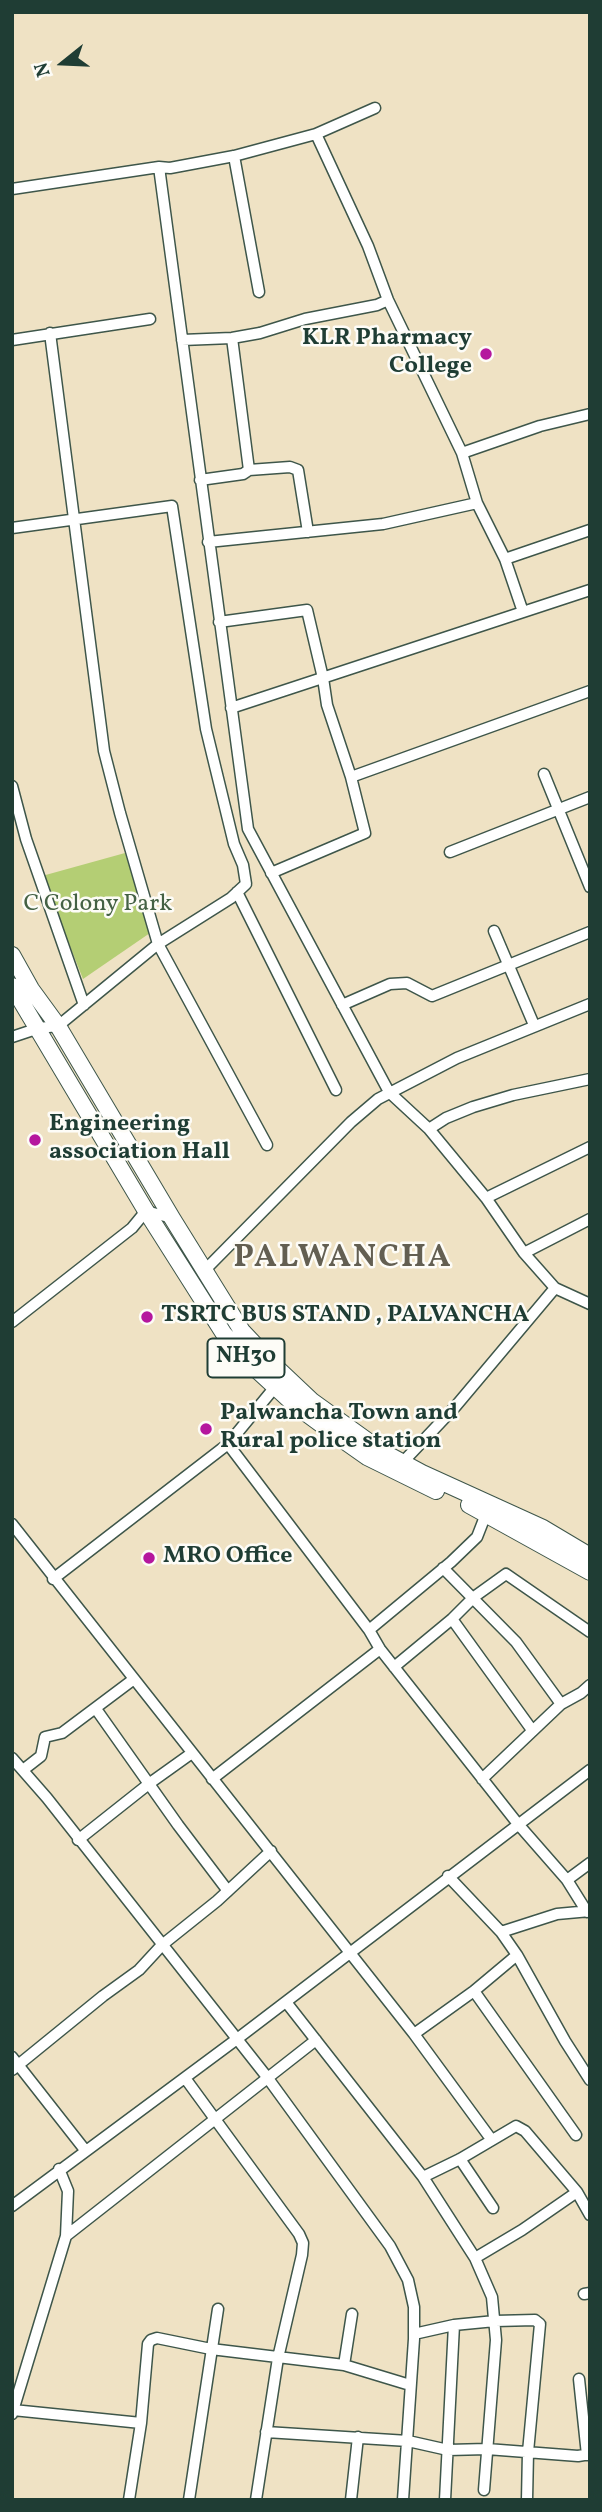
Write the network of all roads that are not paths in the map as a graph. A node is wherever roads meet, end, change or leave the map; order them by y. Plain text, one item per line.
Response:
1 (375, 108) dead end
2 (316, 134) junction
3 (234, 156) junction
4 (159, 167) junction
5 (12, 189) edge
6 (259, 292) dead end
7 (388, 300) junction
8 (150, 319) dead end
9 (50, 334) junction
10 (232, 338) junction
11 (12, 340) edge
12 (181, 340) junction
13 (590, 414) edge
14 (462, 453) junction
15 (250, 470) junction
16 (200, 480) junction
17 (477, 503) junction
18 (74, 520) junction
19 (12, 528) edge
20 (590, 530) edge
21 (308, 532) junction
22 (208, 542) junction
23 (505, 559) junction
24 (589, 594) edge
25 (523, 612) junction
26 (219, 622) junction
27 (323, 678) junction
28 (590, 691) edge
29 (231, 708) junction
30 (544, 774) dead end
31 (351, 776) junction
32 (12, 786) edge
33 (590, 797) edge
34 (558, 811) junction
35 (450, 852) dead end
36 (586, 868) edge
37 (271, 873) junction
38 (590, 887) edge
39 (237, 892) junction
40 (494, 931) dead end
41 (590, 932) edge
42 (158, 944) junction
43 (12, 954) edge
44 (510, 964) junction
45 (12, 986) edge
46 (590, 1004) edge
47 (84, 1005) junction
48 (342, 1005) junction
49 (534, 1025) junction
50 (58, 1026) junction
51 (39, 1028) junction
52 (12, 1037) edge
53 (590, 1079) edge
54 (336, 1090) dead end
55 (389, 1093) junction
56 (429, 1129) junction
57 (267, 1145) dead end
58 (590, 1147) edge
59 (486, 1198) junction
60 (146, 1211) junction
61 (172, 1218) junction
62 (590, 1219) edge
63 (524, 1254) junction
64 (205, 1270) junction
65 (555, 1288) junction
66 (590, 1304) edge
67 (12, 1322) edge
68 (275, 1387) junction
69 (302, 1391) junction
70 (228, 1444) junction
71 (402, 1463) junction
72 (486, 1514) junction
73 (12, 1524) edge
74 (590, 1556) edge
75 (443, 1568) junction
76 (590, 1572) edge
77 (53, 1578) junction
78 (474, 1597) junction
79 (452, 1619) junction
80 (369, 1630) junction
81 (590, 1632) edge
82 (380, 1649) junction
83 (394, 1667) junction
84 (134, 1679) junction
85 (590, 1685) edge
86 (561, 1704) junction
87 (96, 1709) junction
88 (533, 1730) junction
89 (192, 1753) junction
90 (16, 1764) edge
91 (590, 1770) edge
92 (212, 1779) junction
93 (482, 1779) junction
94 (150, 1783) junction
95 (518, 1824) junction
96 (78, 1840) junction
97 (271, 1851) junction
98 (590, 1863) edge
99 (448, 1876) junction
100 (567, 1880) junction
101 (228, 1891) junction
102 (588, 1912) edge
103 (501, 1932) junction
104 (162, 1945) junction
105 (349, 1952) junction
106 (517, 1955) junction
107 (474, 1991) junction
108 (286, 2002) junction
109 (414, 2034) junction
110 (237, 2039) junction
111 (316, 2040) junction
112 (14, 2064) edge
113 (588, 2073) edge
114 (267, 2077) junction
115 (185, 2078) junction
116 (216, 2119) junction
117 (576, 2135) dead end
118 (491, 2139) junction
119 (85, 2150) junction
120 (460, 2159) junction
121 (59, 2169) junction
122 (423, 2177) junction
123 (577, 2192) junction
124 (12, 2206) edge
125 (494, 2208) dead end
126 (590, 2214) edge
127 (66, 2236) junction
128 (475, 2258) junction
129 (218, 2309) dead end
130 (352, 2315) dead end
131 (495, 2322) junction
132 (454, 2325) junction
133 (414, 2333) junction
134 (211, 2349) junction
135 (278, 2358) junction
136 (344, 2365) junction
137 (579, 2379) dead end
138 (410, 2385) junction
139 (13, 2412) edge
140 (141, 2423) junction
141 (266, 2432) junction
142 (358, 2437) junction
143 (408, 2441) junction
144 (487, 2449) junction
145 (449, 2450) junction
146 (528, 2452) junction
147 (588, 2454) edge
148 (484, 2490) dead end
149 (129, 2500) edge
150 (190, 2500) edge
151 (256, 2500) edge
152 (351, 2500) edge
153 (403, 2500) edge
154 (445, 2500) edge
155 (527, 2500) edge

1 - 2 street
2 - 3 street
2 - 7 street
3 - 4 street
3 - 6 street
4 - 5 street
4 - 12 street
7 - 10 street
7 - 14 street
8 - 9 street
9 - 11 street
9 - 18 street
10 - 12 street
10 - 15 street
12 - 16 street
13 - 14 street
14 - 17 street
15 - 16 street
15 - 21 street
16 - 22 street
17 - 21 street
17 - 23 street
18 - 19 street
18 - 39 street
18 - 42 street
20 - 23 street
21 - 22 street
22 - 26 street
23 - 25 street
24 - 25 street
25 - 27 street
26 - 27 street
26 - 29 street
27 - 29 street
27 - 31 street
28 - 31 street
29 - 37 street
30 - 34 street
31 - 37 street
32 - 47 street
33 - 34 street
34 - 35 street
34 - 36 street
36 - 38 street
37 - 48 street
39 - 42 street
39 - 54 street
40 - 44 street
41 - 44 street
42 - 47 street
42 - 57 street
43 - 50 highway, NH30
44 - 48 street
44 - 49 street
45 - 51 highway, NH30
46 - 49 street
47 - 50 street
48 - 55 street
49 - 55 street
50 - 51 street
50 - 61 highway, NH30
51 - 52 street
51 - 60 highway, NH30
53 - 56 street
55 - 56 street
55 - 64 street
56 - 59 street
58 - 59 street
59 - 63 street
60 - 61 street
60 - 67 street
60 - 68 highway, NH30
61 - 64 highway, NH30
62 - 63 street
63 - 65 street
64 - 69 highway, NH30
65 - 66 street
65 - 71 street
68 - 69 street
68 - 70 street
68 - 72 highway, NH30
69 - 71 highway, NH30
70 - 77 street
70 - 80 street
71 - 74 highway, NH30
72 - 75 street
72 - 76 highway, NH30
73 - 77 street
75 - 78 street
75 - 80 street
77 - 84 street
78 - 79 street
78 - 81 street
78 - 86 street
79 - 83 street
79 - 88 street
80 - 82 street
82 - 83 street
82 - 92 street
83 - 93 street
84 - 87 street
84 - 89 street
85 - 86 street
86 - 88 street
87 - 90 street
87 - 94 street
88 - 93 street
89 - 92 street
89 - 94 street
90 - 96 street
91 - 95 street
92 - 97 street
93 - 95 street
94 - 96 street
94 - 101 street
95 - 99 street
95 - 100 street
96 - 104 street
97 - 101 street
97 - 105 street
98 - 100 street
99 - 103 street
99 - 105 street
100 - 102 street
101 - 104 street
102 - 103 street
103 - 106 street
104 - 110 street
104 - 112 street
105 - 108 street
105 - 109 street
106 - 107 street
106 - 113 street
107 - 109 street
107 - 117 street
108 - 110 street
108 - 111 street
109 - 118 street
110 - 114 street
110 - 115 street
111 - 114 street
111 - 122 street
112 - 119 street
114 - 116 street
114 - 133 street
115 - 116 street
115 - 119 street
116 - 127 street
116 - 135 street
118 - 120 street
118 - 123 street
119 - 121 street
120 - 122 street
120 - 125 street
121 - 124 street
121 - 127 street
122 - 128 street
123 - 126 street
123 - 128 street
127 - 139 street
128 - 131 street
129 - 134 street
130 - 136 street
131 - 132 street
131 - 144 street
131 - 146 street
132 - 133 street
132 - 145 street
133 - 138 street
134 - 135 street
134 - 140 street
134 - 150 street
135 - 136 street
135 - 141 street
136 - 138 street
137 - 147 street
138 - 143 street
139 - 140 street
140 - 149 street
141 - 142 street
141 - 151 street
142 - 143 street
142 - 152 street
143 - 145 street
143 - 153 street
144 - 145 street
144 - 146 street
144 - 148 street
145 - 154 street
146 - 147 street
146 - 155 street

